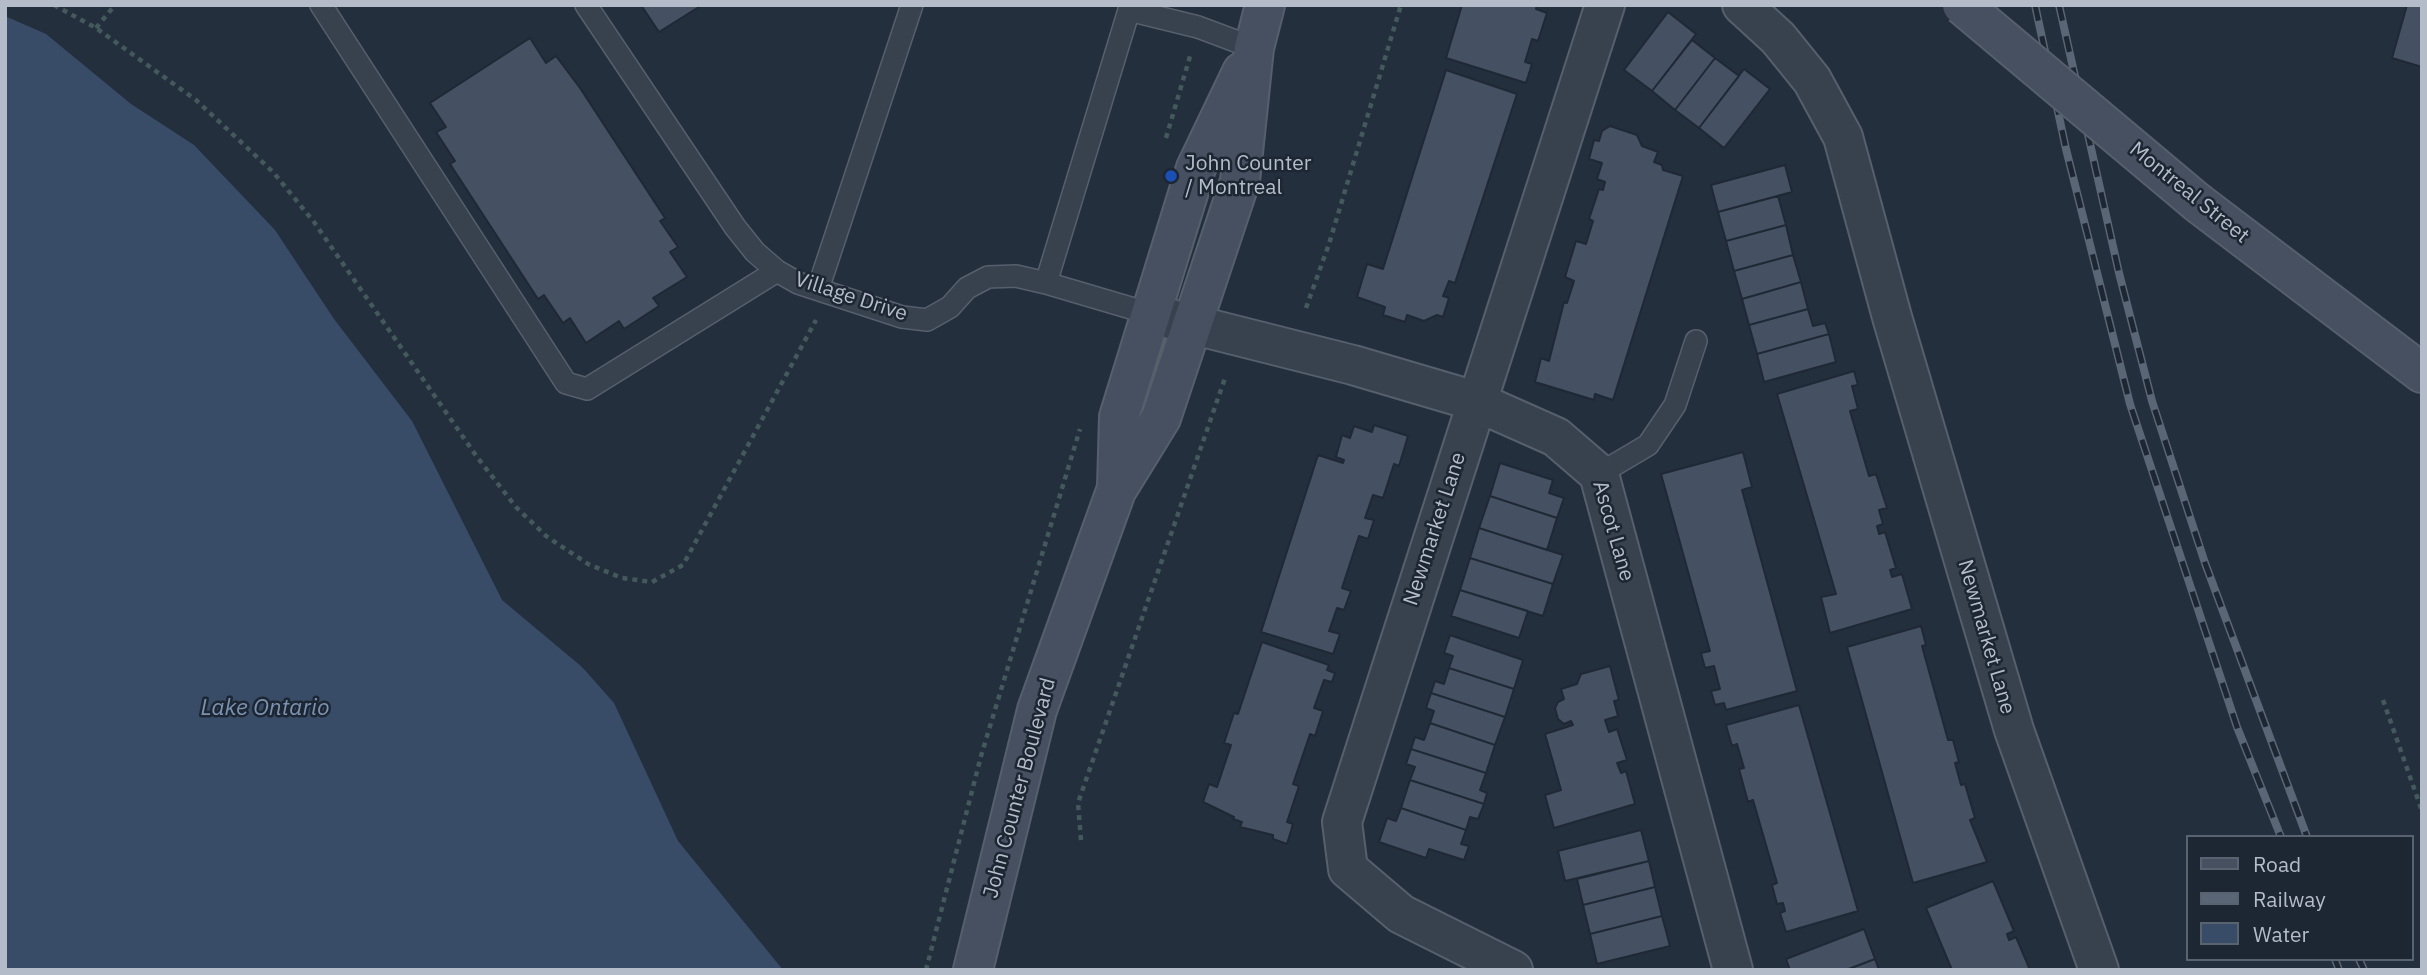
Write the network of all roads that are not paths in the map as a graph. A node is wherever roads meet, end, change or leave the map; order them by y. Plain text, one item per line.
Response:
1 (321, 5) edge
2 (586, 5) edge
3 (912, 5) edge
4 (1265, 5) edge
5 (1605, 5) edge
6 (1742, 5) edge
7 (1962, 5) edge
8 (1254, 48) junction
9 (777, 271) junction
10 (1046, 283) junction
11 (818, 289) junction
12 (1151, 314) junction
13 (1193, 325) junction
14 (1696, 341) dead end
15 (2422, 373) edge
16 (1475, 401) junction
17 (1599, 474) junction
18 (1116, 491) junction
19 (973, 970) edge
20 (1513, 970) edge
21 (1733, 970) edge
22 (2099, 970) edge

1 - 9 lane
2 - 9 lane, Village Drive
3 - 11 lane
4 - 8 main road, John Counter Boulevard
5 - 16 street, Newmarket Lane
6 - 22 street, Newmarket Lane
7 - 15 main road, Montreal Street, bridge
8 - 10 lane
8 - 12 main road, John Counter Boulevard
8 - 13 main road, John Counter Boulevard
9 - 11 lane, Village Drive
10 - 11 lane, Village Drive
10 - 12 lane, Village Drive
12 - 13 street, Ascot Lane
12 - 18 main road, John Counter Boulevard
13 - 16 street, Ascot Lane
13 - 18 main road, John Counter Boulevard
14 - 17 lane
16 - 17 street, Ascot Lane
16 - 20 street, Newmarket Lane
17 - 21 street, Ascot Lane
18 - 19 main road, John Counter Boulevard

